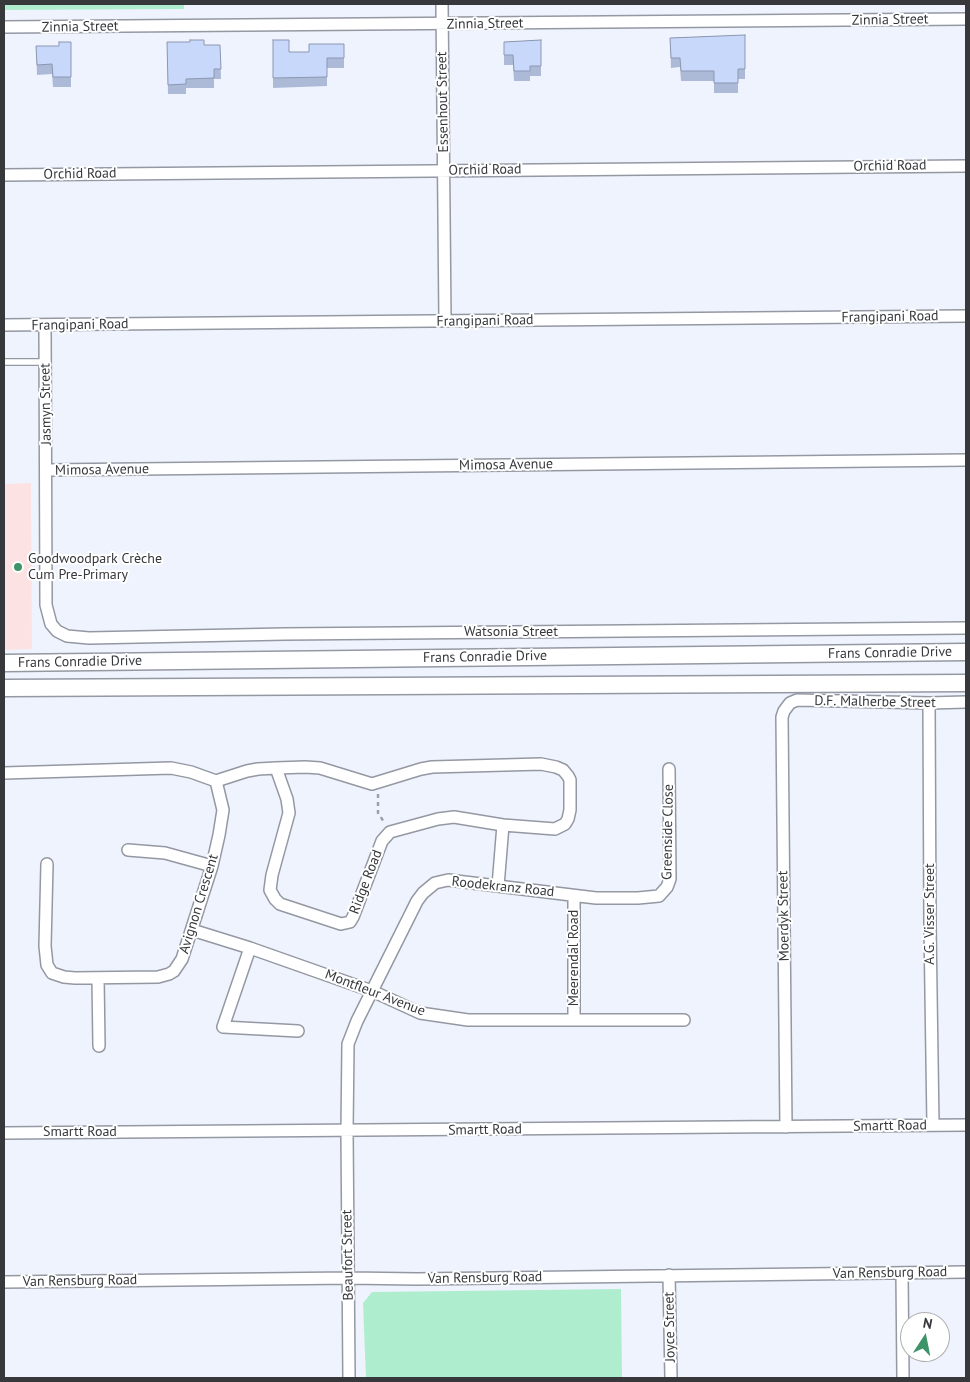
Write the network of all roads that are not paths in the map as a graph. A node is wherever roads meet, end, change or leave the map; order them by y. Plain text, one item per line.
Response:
1 (442, 4) edge
2 (966, 19) edge
3 (442, 24) junction
4 (4, 27) edge
5 (966, 166) edge
6 (444, 170) junction
7 (4, 175) edge
8 (966, 316) edge
9 (445, 321) junction
10 (4, 325) edge
11 (45, 325) junction
12 (4, 362) edge
13 (46, 362) junction
14 (966, 460) edge
15 (47, 470) junction
16 (966, 628) edge
17 (57, 631) joint
18 (966, 652) edge
19 (4, 663) edge
20 (966, 683) edge
21 (4, 688) edge
22 (966, 702) edge
23 (929, 703) junction
24 (786, 706) joint
25 (276, 768) junction
26 (669, 769) dead end
27 (4, 773) edge
28 (216, 781) junction
29 (503, 825) junction
30 (128, 850) dead end
31 (47, 864) dead end
32 (212, 866) junction
33 (498, 886) junction
34 (574, 896) junction
35 (192, 930) junction
36 (250, 948) junction
37 (98, 978) junction
38 (372, 990) junction
39 (574, 1020) junction
40 (684, 1020) dead end
41 (298, 1031) dead end
42 (99, 1046) dead end
43 (933, 1125) junction
44 (966, 1125) edge
45 (786, 1127) junction
46 (347, 1131) junction
47 (4, 1133) edge
48 (966, 1272) edge
49 (902, 1274) junction
50 (669, 1275) junction
51 (349, 1278) junction
52 (4, 1282) edge
53 (350, 1378) edge
54 (671, 1378) edge
55 (903, 1378) edge

1 - 3 street, Essenhout Street
2 - 3 street, Zinnia Street
3 - 4 street, Zinnia Street
3 - 6 street, Essenhout Street
5 - 6 street, Orchid Road
6 - 7 street, Orchid Road
6 - 9 street, Essenhout Street
8 - 9 street, Frangipani Road
9 - 11 street, Frangipani Road
10 - 11 street, Frangipani Road
11 - 13 street, Jasmyn Street
12 - 13 lane
13 - 15 street, Jasmyn Street
14 - 15 street, Mimosa Avenue
15 - 17 street, Jasmyn Street
16 - 17 street, Watsonia Street
18 - 19 main road, Frans Conradie Drive
20 - 21 main road, Frans Conradie Drive
22 - 23 street, D.F. Malherbe Street
23 - 24 street, D.F. Malherbe Street
23 - 43 street, A.G. Visser Street
24 - 45 street, Moerdyk Street
25 - 28 street
25 - 29 street
25 - 29 street, Ridge Road
26 - 34 street, Greenside Close
27 - 28 street
28 - 32 street, Avignon Crescent
29 - 33 street
30 - 32 street
31 - 37 street, Avignon Crescent
32 - 35 street, Avignon Crescent
33 - 34 street, Roodekranz Road
33 - 38 street, Roodekranz Road
34 - 39 street, Meerendal Road
35 - 36 street, Montfleur Avenue
35 - 37 street, Avignon Crescent
36 - 38 street, Montfleur Avenue
36 - 41 street
37 - 42 street
38 - 39 street, Montfleur Avenue
38 - 46 street, Roodekranz Road
39 - 40 street, Montfleur Avenue
43 - 44 street, Smartt Road
43 - 45 street, Smartt Road
45 - 46 street, Smartt Road
46 - 47 street, Smartt Road
46 - 51 street, Beaufort Street
48 - 49 street, Van Rensburg Road
49 - 50 street, Van Rensburg Road
49 - 55 street
50 - 51 street, Van Rensburg Road
50 - 54 street, Joyce Street
51 - 52 street, Van Rensburg Road
51 - 53 street, Beaufort Street

